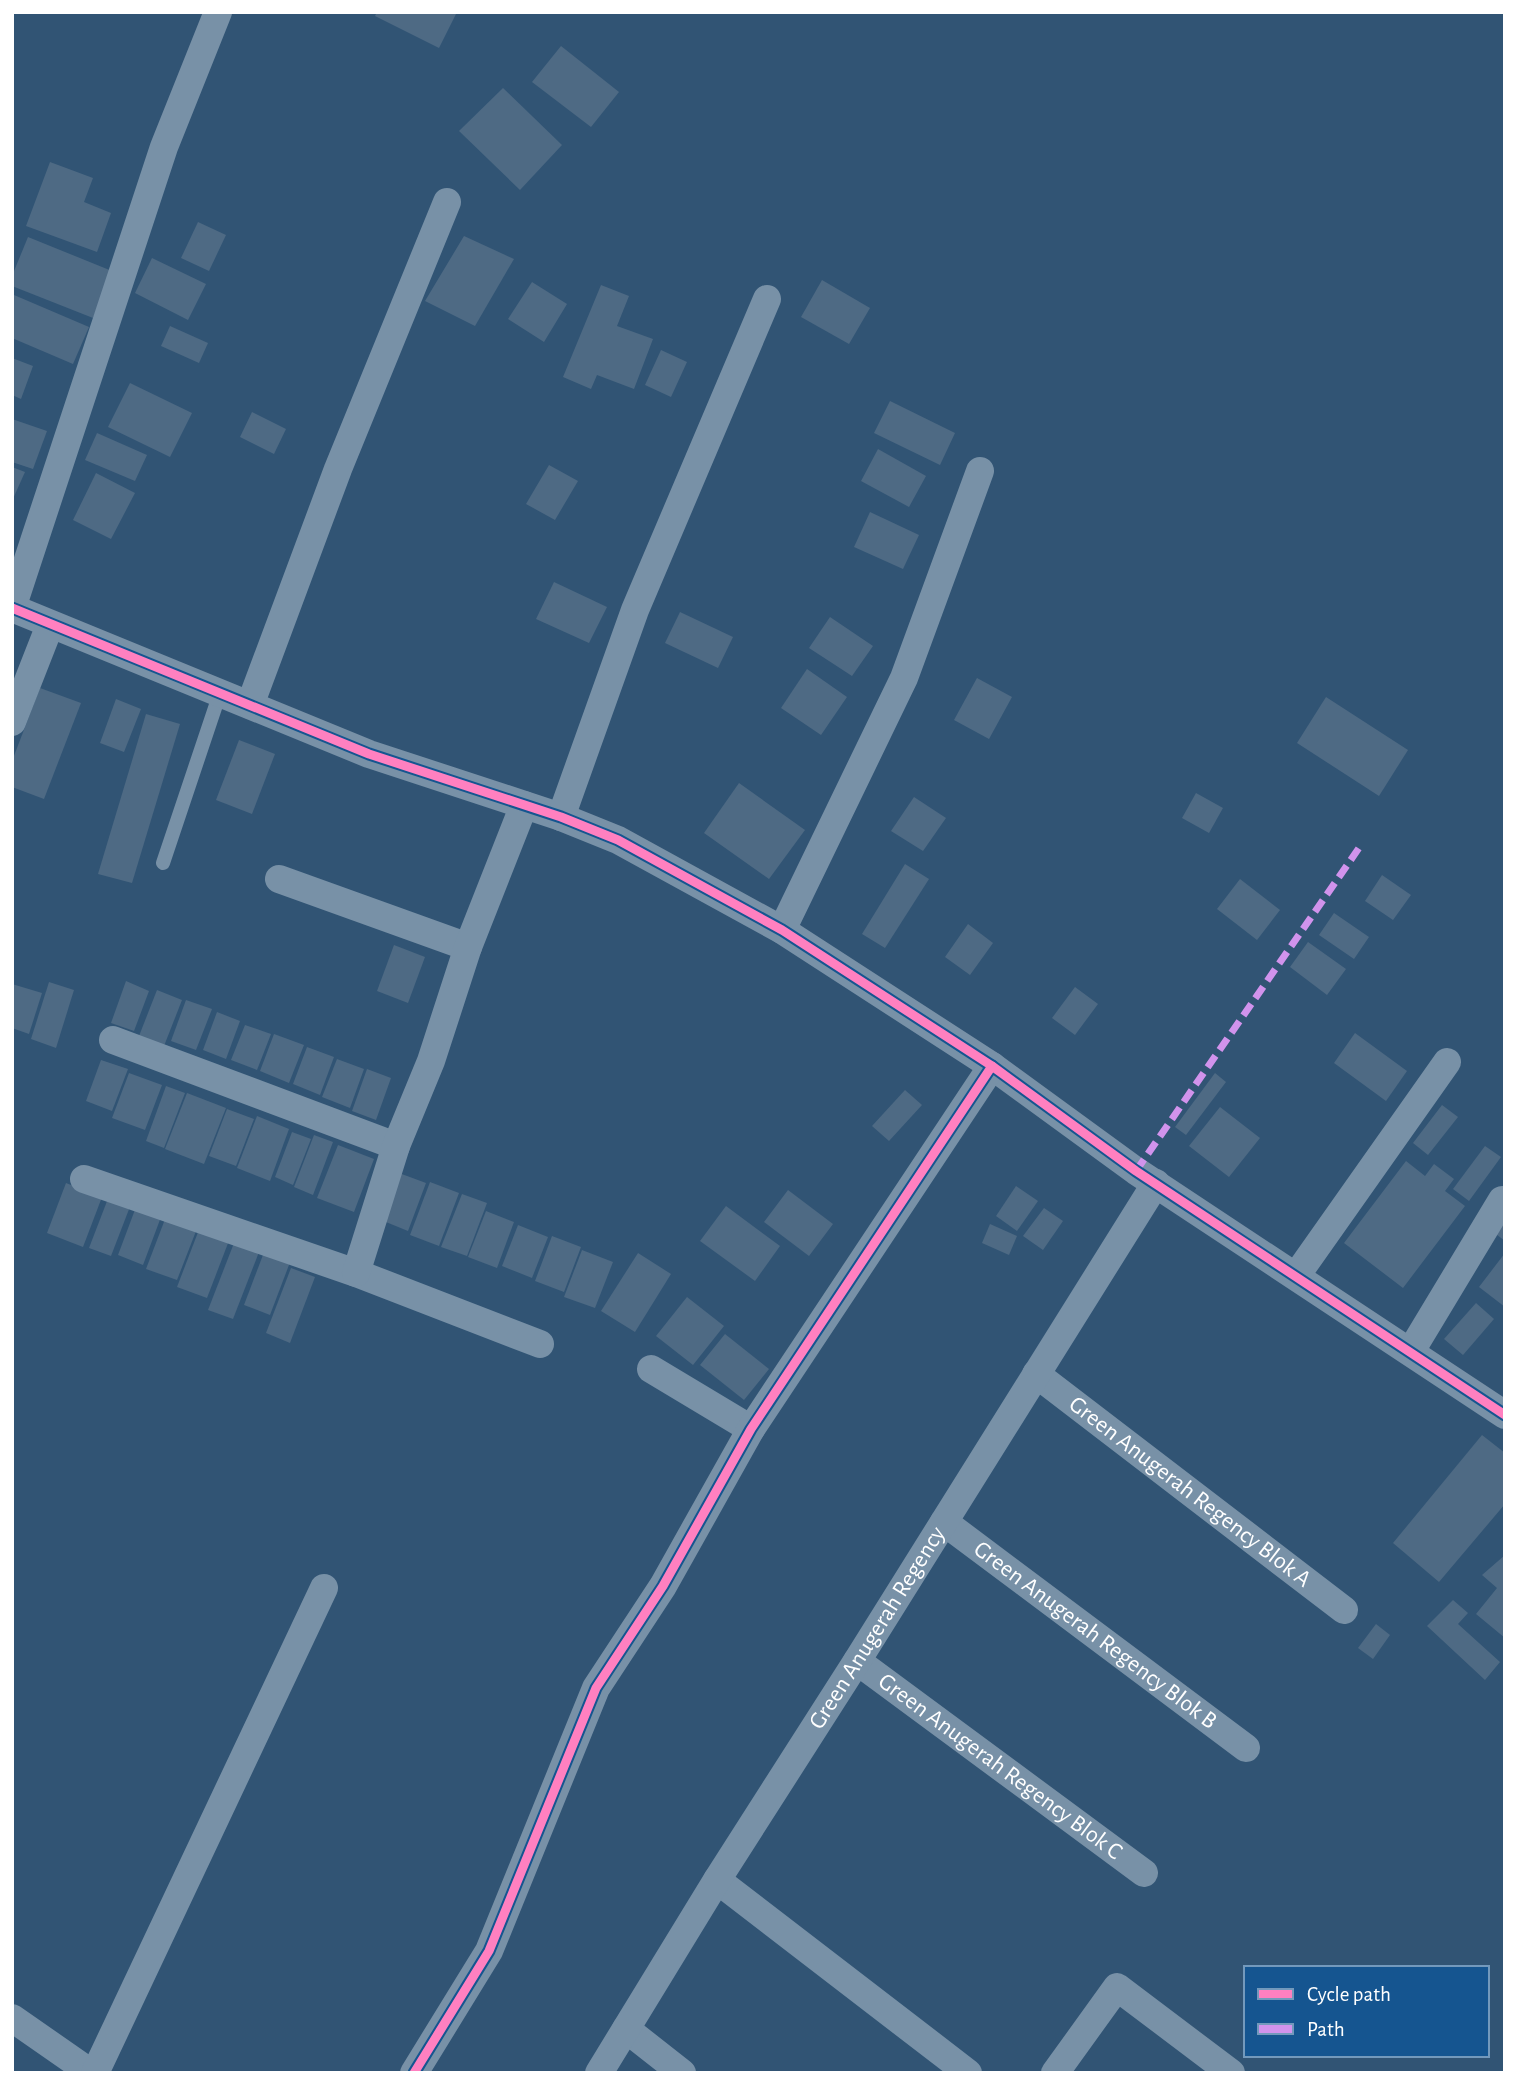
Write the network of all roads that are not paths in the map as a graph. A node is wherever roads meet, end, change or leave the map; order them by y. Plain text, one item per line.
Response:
1 (218, 12) edge
2 (447, 202) dead end
3 (767, 299) dead end
4 (980, 471) dead end
5 (12, 608) edge
6 (50, 625) junction
7 (220, 692) junction
8 (250, 705) junction
9 (12, 722) edge
10 (524, 805) junction
11 (561, 817) junction
12 (163, 863) dead end
13 (279, 879) dead end
14 (782, 930) junction
15 (468, 947) junction
16 (113, 1040) dead end
17 (1447, 1062) dead end
18 (992, 1066) junction
19 (396, 1146) junction
20 (84, 1179) dead end
21 (1156, 1183) junction
22 (1502, 1200) dead end
23 (356, 1273) junction
24 (1296, 1276) junction
25 (540, 1344) dead end
26 (1411, 1351) junction
27 (651, 1368) dead end
28 (1036, 1374) junction
29 (1505, 1415) edge
30 (751, 1429) junction
31 (944, 1522) junction
32 (324, 1588) dead end
33 (1344, 1610) dead end
34 (857, 1661) junction
35 (1246, 1748) dead end
36 (1144, 1873) dead end
37 (717, 1880) junction
38 (12, 2018) edge
39 (626, 2029) junction
40 (93, 2073) edge
41 (414, 2073) edge
42 (599, 2073) edge
43 (682, 2073) edge
44 (968, 2073) edge
45 (1055, 2073) edge
46 (1231, 2073) edge

1 - 5 street
2 - 8 street
3 - 11 street
4 - 14 street
5 - 6 street
6 - 7 street
6 - 9 street
7 - 8 street
7 - 12 lane
8 - 10 street
10 - 11 street
10 - 15 street
11 - 14 street
13 - 15 street
14 - 18 street
15 - 19 street
16 - 19 street
17 - 24 street
18 - 21 street
18 - 30 street
19 - 23 street
20 - 23 street
21 - 24 street
21 - 28 street, Green Anugerah Regency
22 - 26 street
23 - 25 street
24 - 26 street
26 - 29 street
27 - 30 street
28 - 31 street, Green Anugerah Regency
28 - 33 street, Green Anugerah Regency Blok A
30 - 41 street
31 - 34 street, Green Anugerah Regency
31 - 35 street, Green Anugerah Regency Blok B
32 - 40 street
34 - 36 street, Green Anugerah Regency Blok C
34 - 37 street, Green Anugerah Regency
37 - 39 street, Green Anugerah Regency
37 - 44 street
38 - 40 street
39 - 42 street, Green Anugerah Regency
39 - 43 street
45 - 46 street

